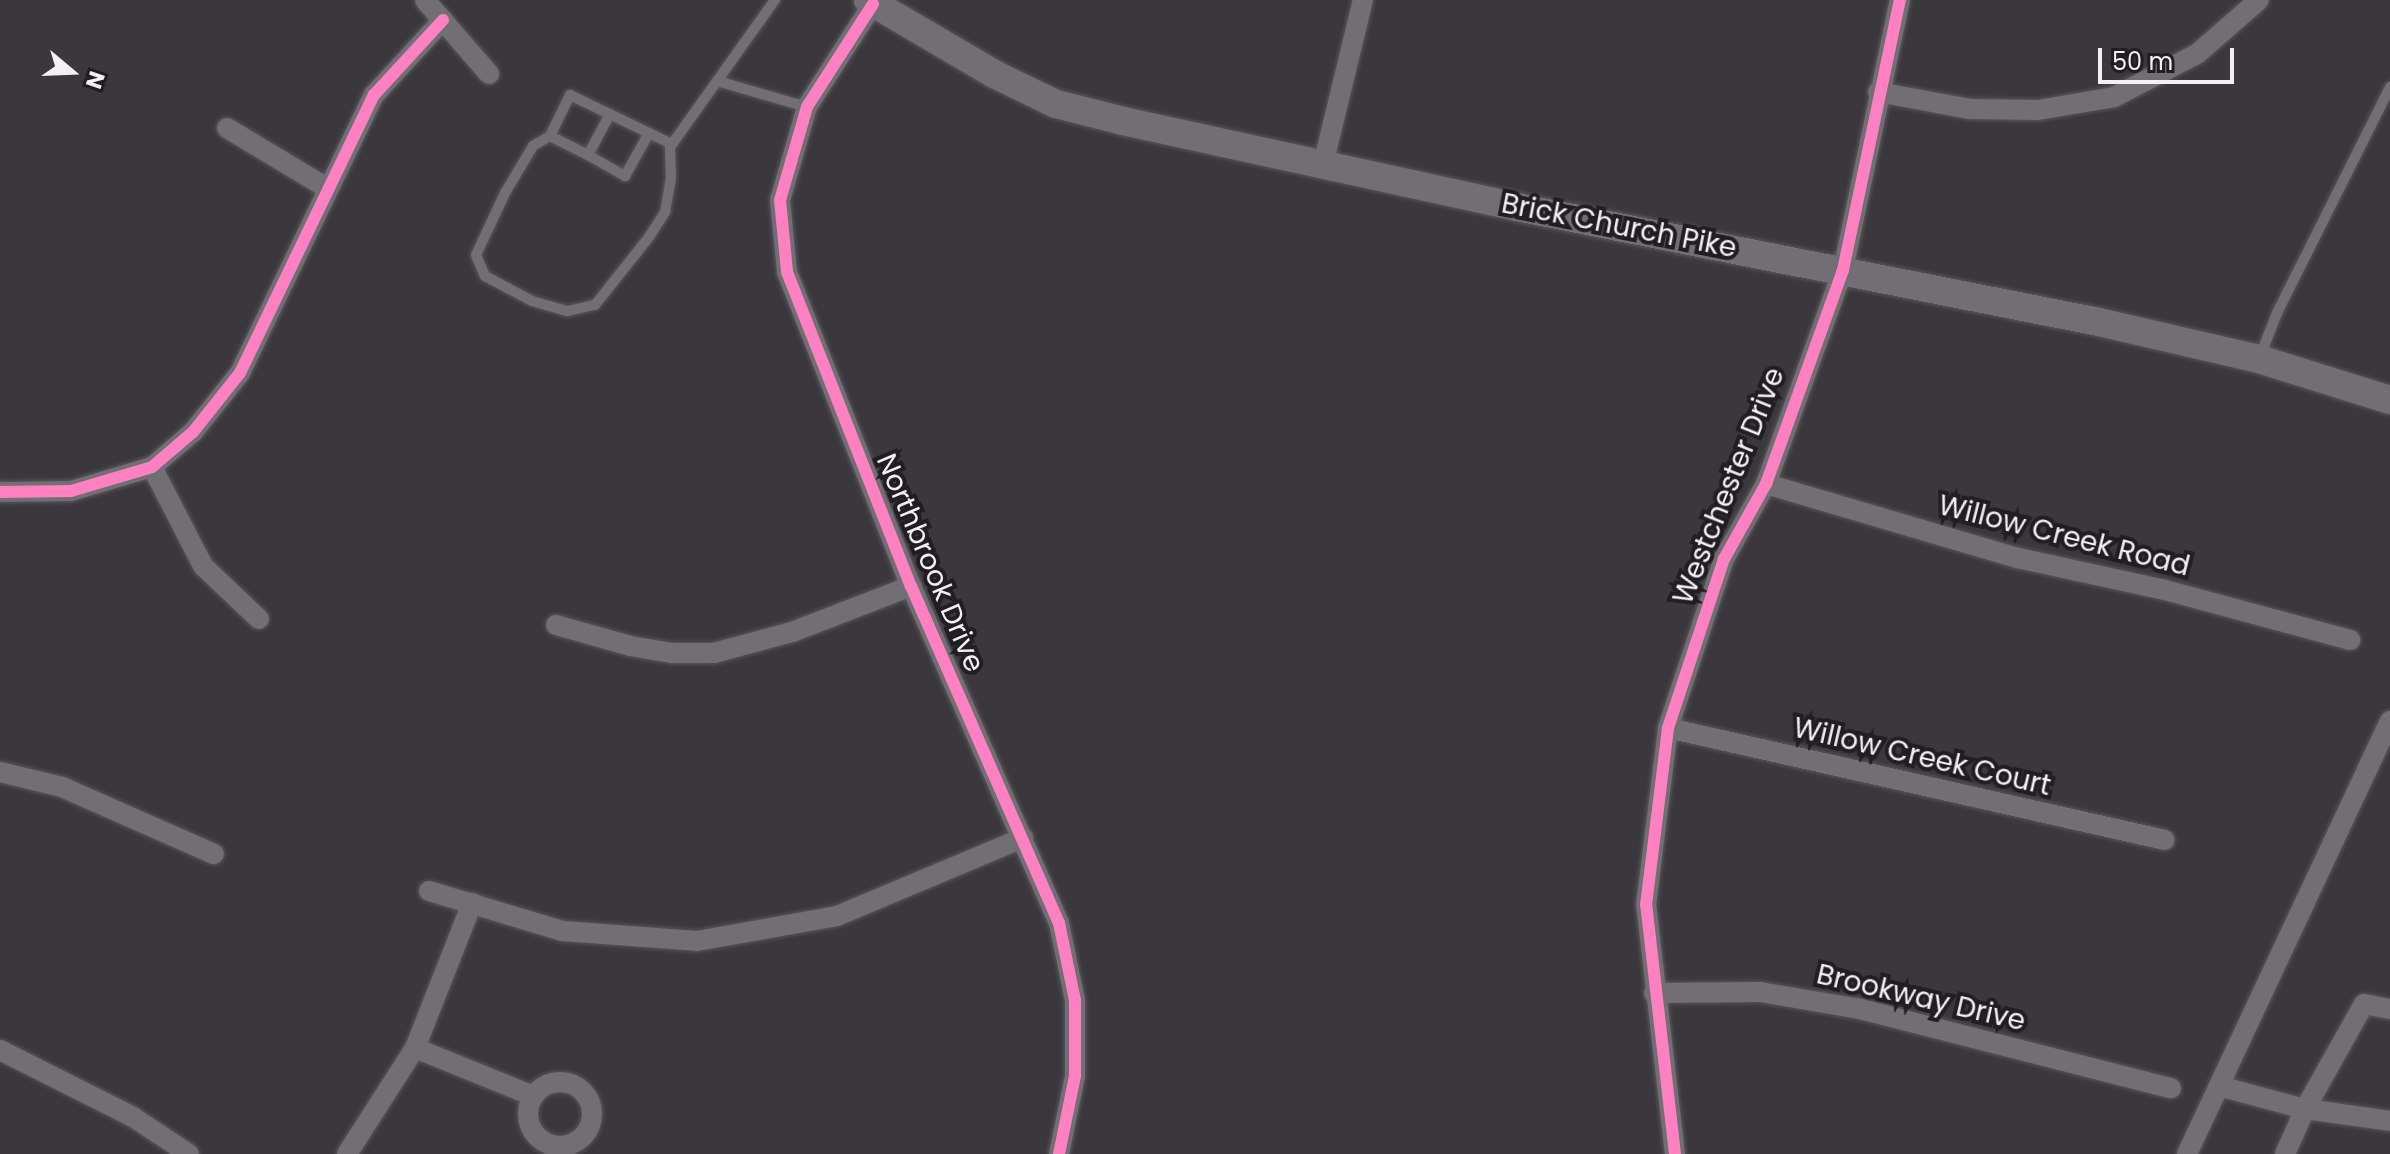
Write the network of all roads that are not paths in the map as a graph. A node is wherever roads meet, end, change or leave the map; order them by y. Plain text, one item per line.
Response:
1 (425, 0) edge
2 (775, 0) edge
3 (1363, 0) edge
4 (1900, 0) edge
5 (2259, 0) edge
6 (870, 2) edge
7 (443, 20) junction
8 (489, 74) dead end
9 (717, 81) junction
10 (2390, 87) edge
11 (1878, 92) junction
12 (807, 107) junction
13 (610, 114) junction
14 (227, 128) dead end
15 (649, 133) junction
16 (550, 136) junction
17 (672, 144) junction
18 (588, 155) junction
19 (1323, 165) junction
20 (327, 188) junction
21 (1843, 270) junction
22 (2259, 359) junction
23 (2390, 400) edge
24 (152, 467) junction
25 (1766, 484) junction
26 (0, 492) edge
27 (911, 586) junction
28 (259, 619) dead end
29 (556, 625) dead end
30 (2350, 640) dead end
31 (2390, 721) edge
32 (1668, 728) junction
33 (0, 772) edge
34 (1023, 838) junction
35 (2165, 840) dead end
36 (214, 854) dead end
37 (429, 891) dead end
38 (472, 903) junction
39 (1654, 993) junction
40 (2390, 1009) edge
41 (415, 1048) junction
42 (0, 1050) edge
43 (2219, 1086) junction
44 (2171, 1088) dead end
45 (533, 1096) dead end
46 (2305, 1109) junction
47 (2390, 1121) edge
48 (189, 1154) edge
49 (347, 1154) edge
50 (1059, 1154) edge
51 (1675, 1154) edge
52 (2187, 1154) edge
53 (2285, 1154) edge

1 - 7 street
2 - 9 lane
3 - 19 street
4 - 11 street, Westchester Drive
5 - 11 street
6 - 12 street, Northbrook Drive
6 - 19 main road, Brick Church Pike
7 - 8 street
7 - 20 street
9 - 12 lane
9 - 17 lane
10 - 22 lane
11 - 21 street, Westchester Drive
12 - 27 street, Northbrook Drive
13 - 15 lane
13 - 16 lane
13 - 18 lane
14 - 20 street
15 - 17 lane
15 - 18 lane
16 - 17 lane
16 - 18 lane
19 - 21 main road, Brick Church Pike
20 - 24 street
21 - 22 main road, Brick Church Pike
21 - 25 street, Westchester Drive
22 - 23 main road, Brick Church Pike
24 - 26 street
24 - 28 street
25 - 30 street, Willow Creek Road
25 - 32 street, Westchester Drive
27 - 29 street
27 - 34 street, Northbrook Drive
31 - 43 street
32 - 35 street, Willow Creek Court
32 - 39 street, Westchester Drive
33 - 36 street
34 - 38 street
34 - 50 street, Northbrook Drive
37 - 38 street
38 - 41 street
39 - 44 street, Brookway Drive
39 - 51 street, Westchester Drive
40 - 46 street
41 - 45 street
41 - 49 street
42 - 48 street
43 - 46 street
43 - 52 street
46 - 47 street
46 - 53 street

